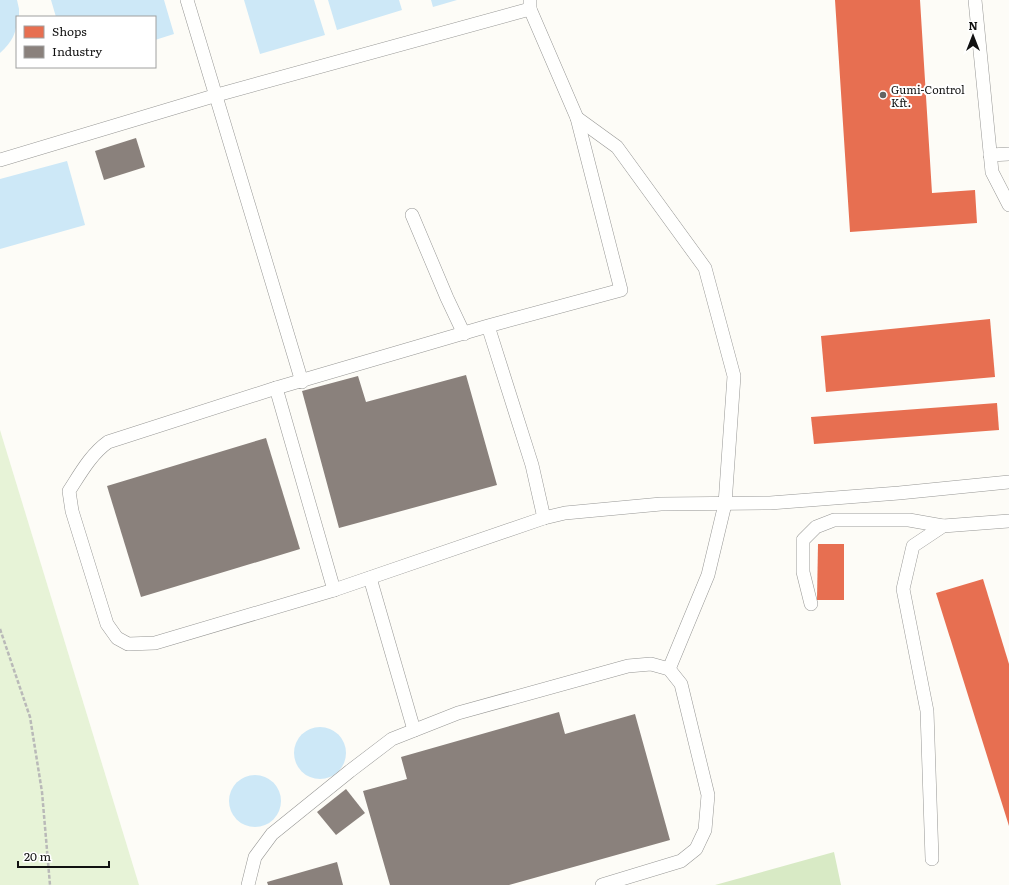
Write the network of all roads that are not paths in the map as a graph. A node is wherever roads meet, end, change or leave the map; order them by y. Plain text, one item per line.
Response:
1 (187, 0) edge
2 (978, 0) edge
3 (530, 4) edge
4 (217, 95) junction
5 (577, 118) junction
6 (1009, 154) edge
7 (990, 155) junction
8 (0, 160) edge
9 (1009, 206) edge
10 (412, 215) dead end
11 (488, 326) junction
12 (464, 334) junction
13 (302, 382) junction
14 (276, 388) junction
15 (1009, 482) edge
16 (725, 504) junction
17 (544, 518) junction
18 (1009, 521) edge
19 (943, 526) junction
20 (370, 578) junction
21 (334, 590) junction
22 (810, 604) dead end
23 (669, 669) junction
24 (414, 730) junction
25 (932, 859) dead end
26 (248, 885) edge
27 (602, 885) edge

1 - 4 lane
2 - 7 lane
3 - 4 lane
3 - 5 lane
4 - 8 lane
4 - 13 lane
5 - 11 lane
5 - 16 lane
6 - 7 lane
7 - 9 lane
10 - 12 lane
11 - 12 lane
11 - 17 lane
12 - 13 lane
13 - 14 lane
14 - 21 lane
14 - 21 lane
15 - 16 lane
16 - 17 lane
16 - 23 lane
17 - 20 lane
18 - 19 lane
19 - 22 lane
19 - 25 lane
20 - 21 lane
20 - 24 lane
23 - 24 lane
23 - 27 lane
24 - 26 lane

